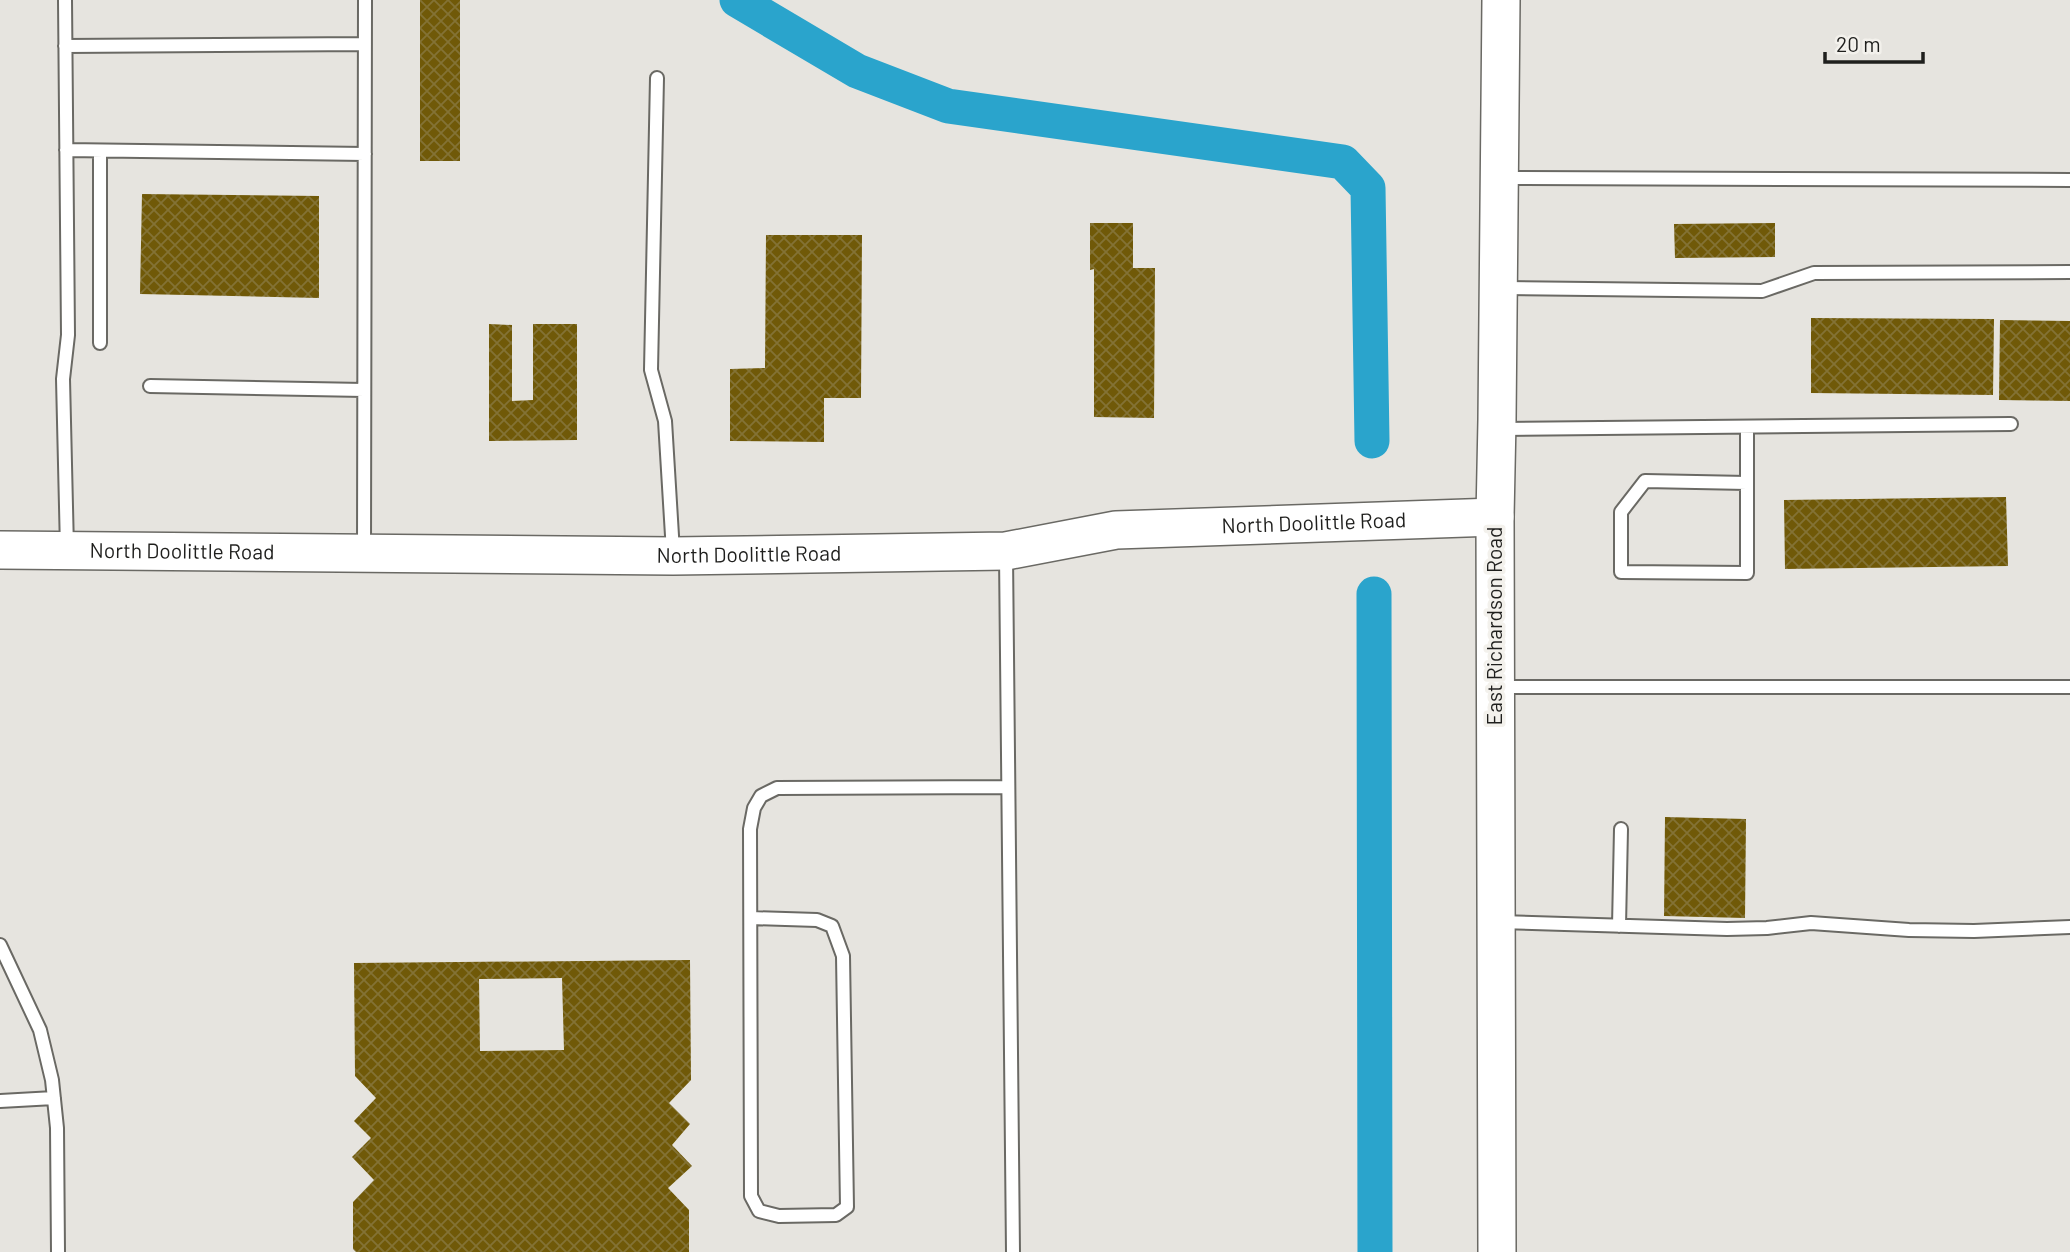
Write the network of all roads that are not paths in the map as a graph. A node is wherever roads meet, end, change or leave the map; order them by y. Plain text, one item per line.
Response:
1 (65, 0) edge
2 (365, 0) edge
3 (1501, 0) edge
4 (365, 44) junction
5 (65, 46) junction
6 (657, 78) dead end
7 (66, 150) junction
8 (100, 151) junction
9 (365, 154) junction
10 (1500, 178) junction
11 (2070, 180) edge
12 (2070, 272) edge
13 (1499, 288) junction
14 (100, 342) dead end
15 (150, 386) dead end
16 (364, 390) junction
17 (2011, 424) dead end
18 (1747, 428) junction
19 (1497, 429) junction
20 (1747, 482) junction
21 (1494, 517) junction
22 (0, 550) edge
23 (66, 550) junction
24 (1006, 551) junction
25 (364, 552) junction
26 (673, 556) junction
27 (1496, 687) junction
28 (2070, 687) edge
29 (1009, 787) junction
30 (1622, 829) dead end
31 (751, 918) junction
32 (1496, 922) junction
33 (1619, 926) junction
34 (2070, 927) edge
35 (0, 945) edge
36 (54, 1098) junction
37 (0, 1101) edge
38 (58, 1252) edge
39 (1013, 1252) edge
40 (1497, 1252) edge

1 - 5 lane
2 - 4 lane
3 - 10 street, East Richardson Road
4 - 5 lane
4 - 9 lane
5 - 7 lane
6 - 26 lane
7 - 8 lane
7 - 23 lane
8 - 9 lane
8 - 14 lane
9 - 16 lane
10 - 11 lane
10 - 13 street, East Richardson Road
12 - 13 lane
13 - 19 street, East Richardson Road
15 - 16 lane
16 - 25 lane
17 - 18 lane
18 - 19 lane
18 - 20 lane
19 - 21 street, East Richardson Road
20 - 20 lane
21 - 24 street, North Doolittle Road
21 - 27 street, East Richardson Road
22 - 23 street, North Doolittle Road
23 - 25 street, North Doolittle Road
24 - 26 street, North Doolittle Road
24 - 29 lane
25 - 26 street, North Doolittle Road
27 - 28 lane
27 - 32 street, East Richardson Road
29 - 31 lane
29 - 39 lane
30 - 33 lane
31 - 31 lane
32 - 33 lane
32 - 40 street, East Richardson Road
33 - 34 lane
35 - 36 lane
36 - 37 lane
36 - 38 lane

